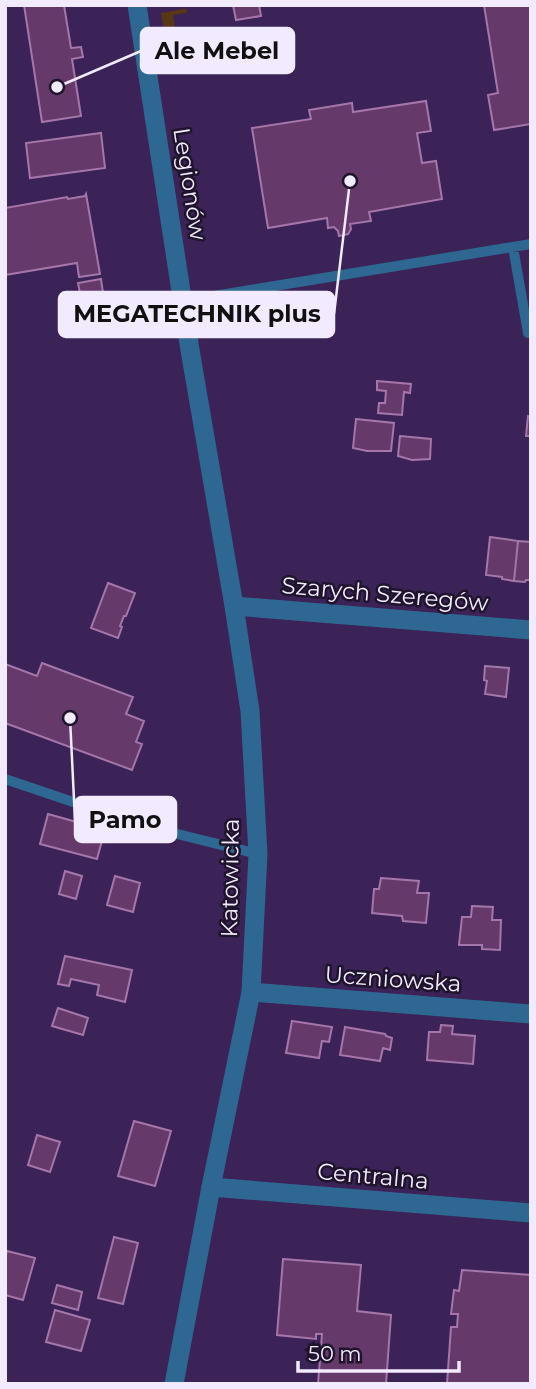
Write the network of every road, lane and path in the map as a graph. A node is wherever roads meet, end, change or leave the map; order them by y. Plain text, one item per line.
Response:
1 (137, 5) edge
2 (531, 244) edge
3 (513, 247) junction
4 (183, 301) junction
5 (527, 303) edge
6 (531, 333) edge
7 (194, 370) joint
8 (234, 606) junction
9 (531, 631) edge
10 (5, 779) edge
11 (258, 854) junction
12 (251, 992) junction
13 (531, 1014) edge
14 (211, 1187) junction
15 (531, 1213) edge
16 (174, 1384) edge

1 - 4 street, Legionów
2 - 3 lane
3 - 4 lane
3 - 5 lane
4 - 7 street, Legionów
5 - 6 lane
7 - 8 street, Katowicka
8 - 9 street, Szarych Szeregów
8 - 11 street, Katowicka
10 - 11 lane
11 - 12 street, Katowicka
12 - 13 street, Uczniowska
12 - 14 street, Katowicka
14 - 15 street, Centralna
14 - 16 street, Katowicka

